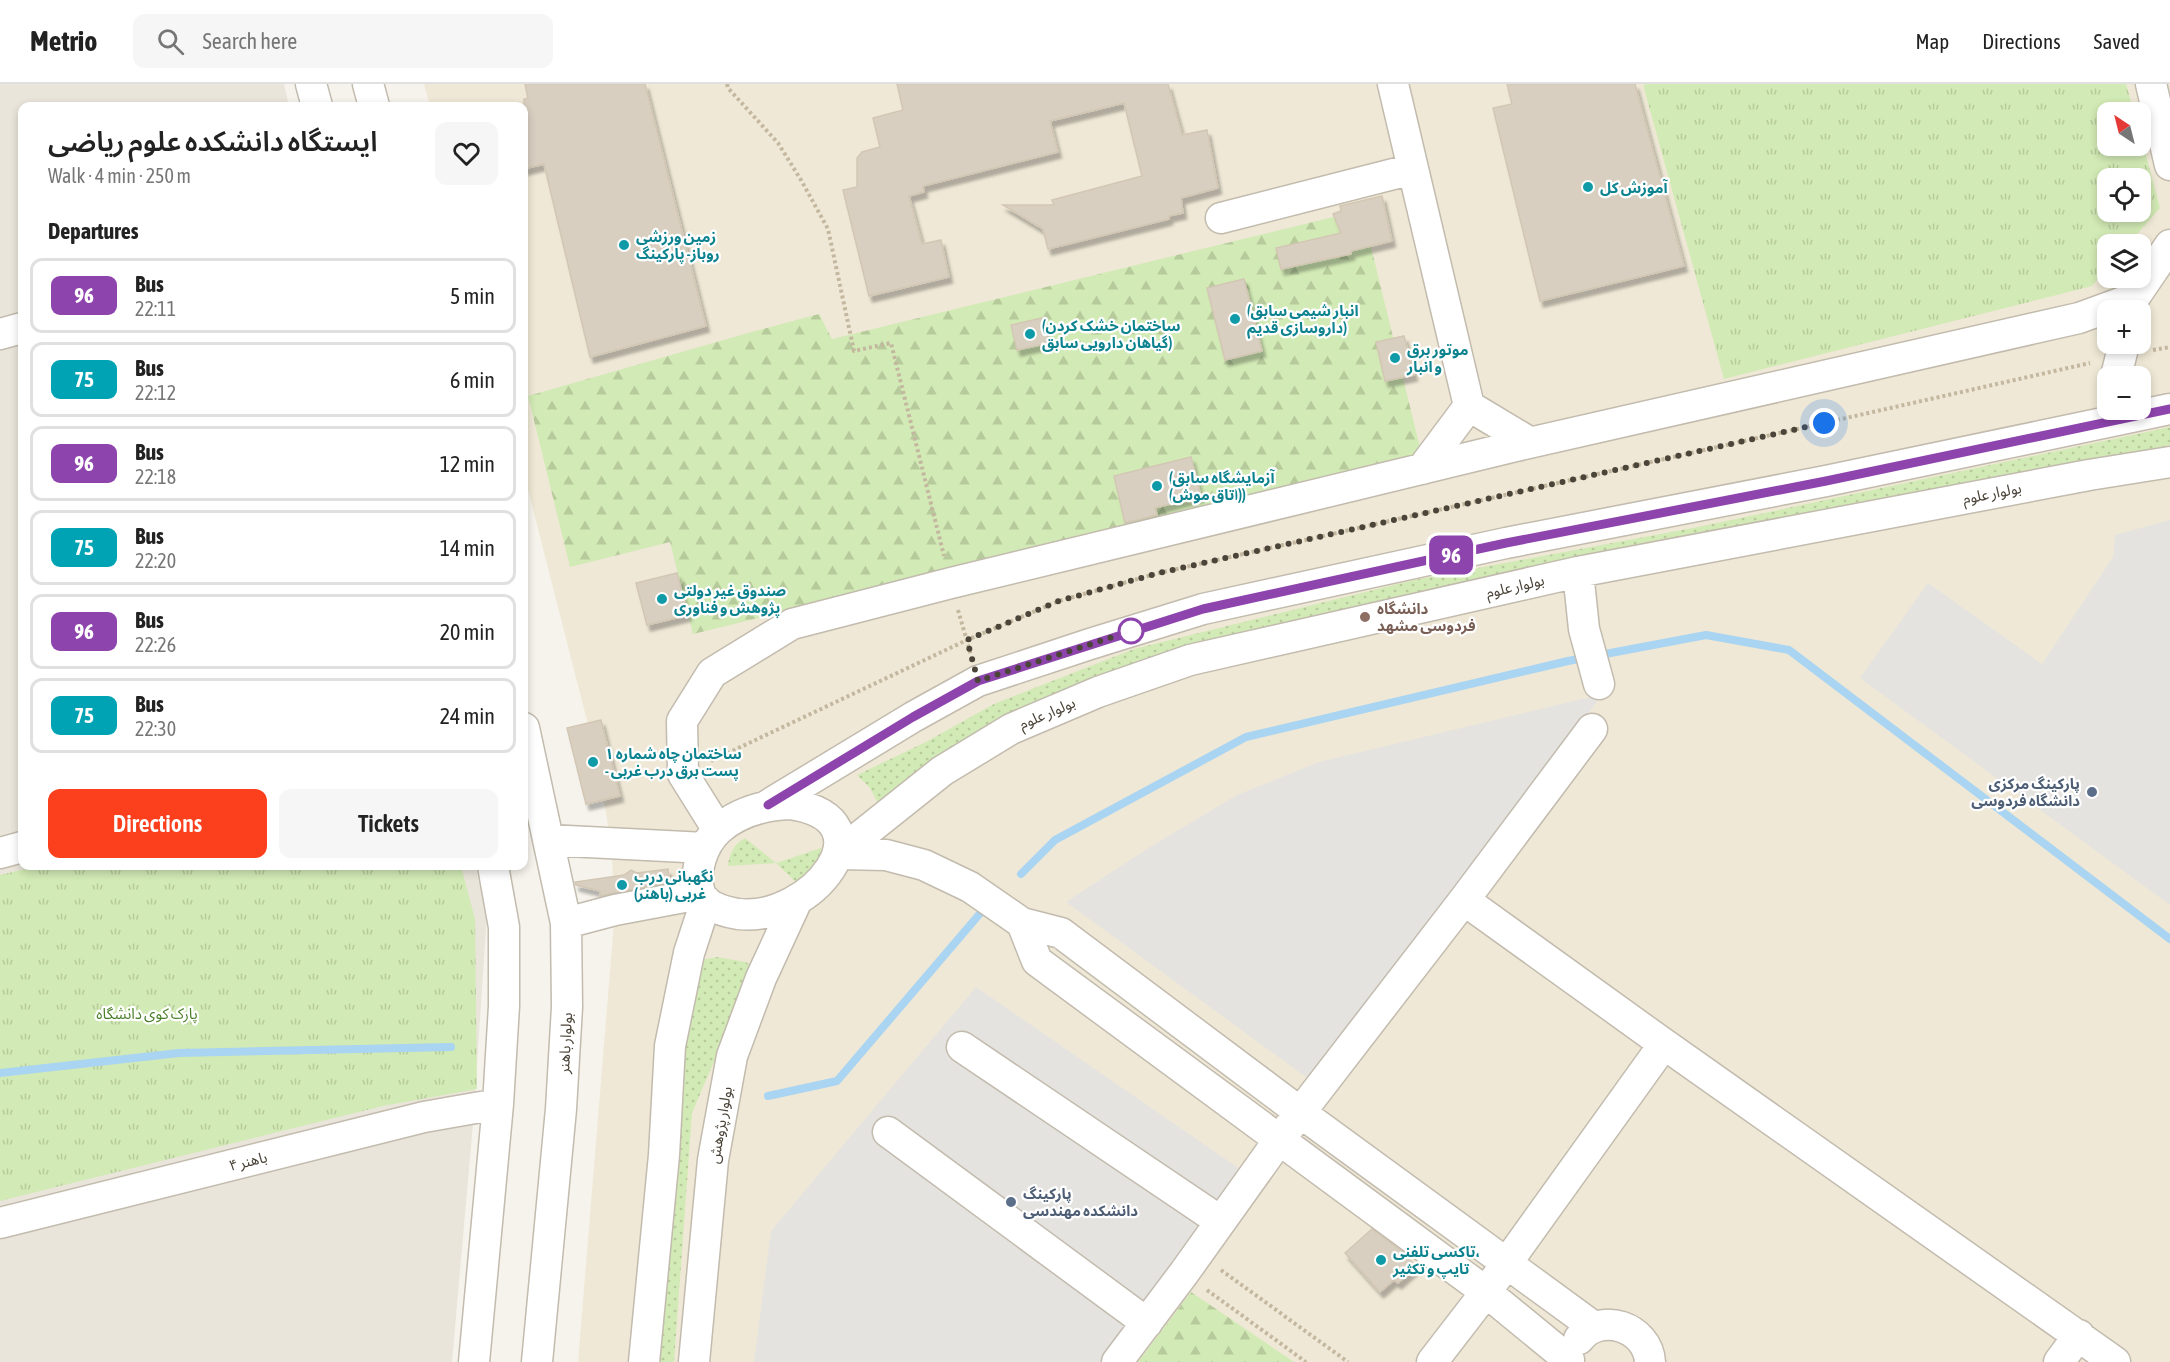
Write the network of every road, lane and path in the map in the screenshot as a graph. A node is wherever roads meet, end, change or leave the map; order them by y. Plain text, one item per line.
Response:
1 (311, 84) edge
2 (368, 84) edge
3 (727, 84) edge
4 (1394, 84) edge
5 (2151, 84) edge
6 (316, 102) edge
7 (373, 102) edge
8 (2170, 165) edge
9 (1413, 169) junction
10 (1221, 218) dead end
11 (2170, 245) edge
12 (2135, 300) edge
13 (2097, 313) edge
14 (18, 329) edge
15 (0, 334) edge
16 (2170, 347) edge
17 (2121, 359) edge
18 (1469, 406) junction
19 (2170, 409) edge
20 (2151, 411) edge
21 (2097, 418) edge
22 (1529, 442) junction
23 (2170, 462) edge
24 (1422, 469) junction
25 (1578, 572) junction
26 (951, 583) junction
27 (967, 640) junction
28 (978, 681) junction
29 (1599, 684) dead end
30 (1592, 729) dead end
31 (528, 747) edge
32 (683, 774) junction
33 (768, 805) junction
34 (711, 839) junction
35 (548, 840) junction
36 (18, 848) edge
37 (0, 853) edge
38 (838, 854) junction
39 (494, 870) edge
40 (703, 897) junction
41 (797, 900) junction
42 (1464, 900) junction
43 (566, 923) junction
44 (1022, 923) junction
45 (1664, 1044) junction
46 (962, 1047) dead end
47 (498, 1104) junction
48 (1301, 1113) junction
49 (888, 1132) dead end
50 (1279, 1140) junction
51 (1220, 1221) junction
52 (0, 1223) edge
53 (1507, 1263) junction
54 (1191, 1264) junction
55 (1486, 1292) junction
56 (1147, 1323) junction
57 (1594, 1327) junction
58 (2079, 1335) junction
59 (1569, 1361) edge
60 (474, 1362) edge
61 (537, 1362) edge
62 (644, 1362) edge
63 (694, 1362) edge
64 (1117, 1362) edge
65 (1306, 1362) edge
66 (1348, 1362) edge
67 (1432, 1362) edge
68 (1650, 1362) edge
69 (2059, 1362) edge
70 (2115, 1362) edge

1 - 6 street
2 - 7 street
3 - 26 path
4 - 9 street
5 - 8 street
9 - 10 street
9 - 18 street
11 - 12 street
13 - 22 street
14 - 15 street
16 - 17 path
17 - 27 path
18 - 22 street
18 - 24 street
19 - 20 street
21 - 28 street
22 - 24 street
23 - 25 street, بولوار علوم
24 - 26 street
25 - 29 street
25 - 38 street, بولوار علوم
26 - 27 path
26 - 32 street
27 - 28 path
27 - 32 path
28 - 33 street
30 - 42 street
31 - 35 street, بولوار باهنر
32 - 34 street
33 - 34 street
33 - 38 street
34 - 35 street
34 - 40 street
35 - 43 street, بولوار باهنر
36 - 37 street
38 - 41 street
38 - 44 street
39 - 47 street
40 - 41 street
40 - 43 street
40 - 62 street
41 - 63 street, بولوار پژوهش
42 - 45 street
42 - 48 street
43 - 61 street, بولوار باهنر
44 - 48 street
44 - 50 street
45 - 53 street
45 - 58 street
46 - 51 street
47 - 52 street, باهنر ۴
47 - 60 street
48 - 50 street
48 - 53 street
49 - 56 street
50 - 51 street
50 - 55 street
51 - 54 street
53 - 55 street
53 - 57 street
54 - 56 street
54 - 65 path
54 - 66 path
55 - 59 street
55 - 67 street
56 - 64 street
57 - 59 street
57 - 68 street
58 - 69 street
58 - 70 street

